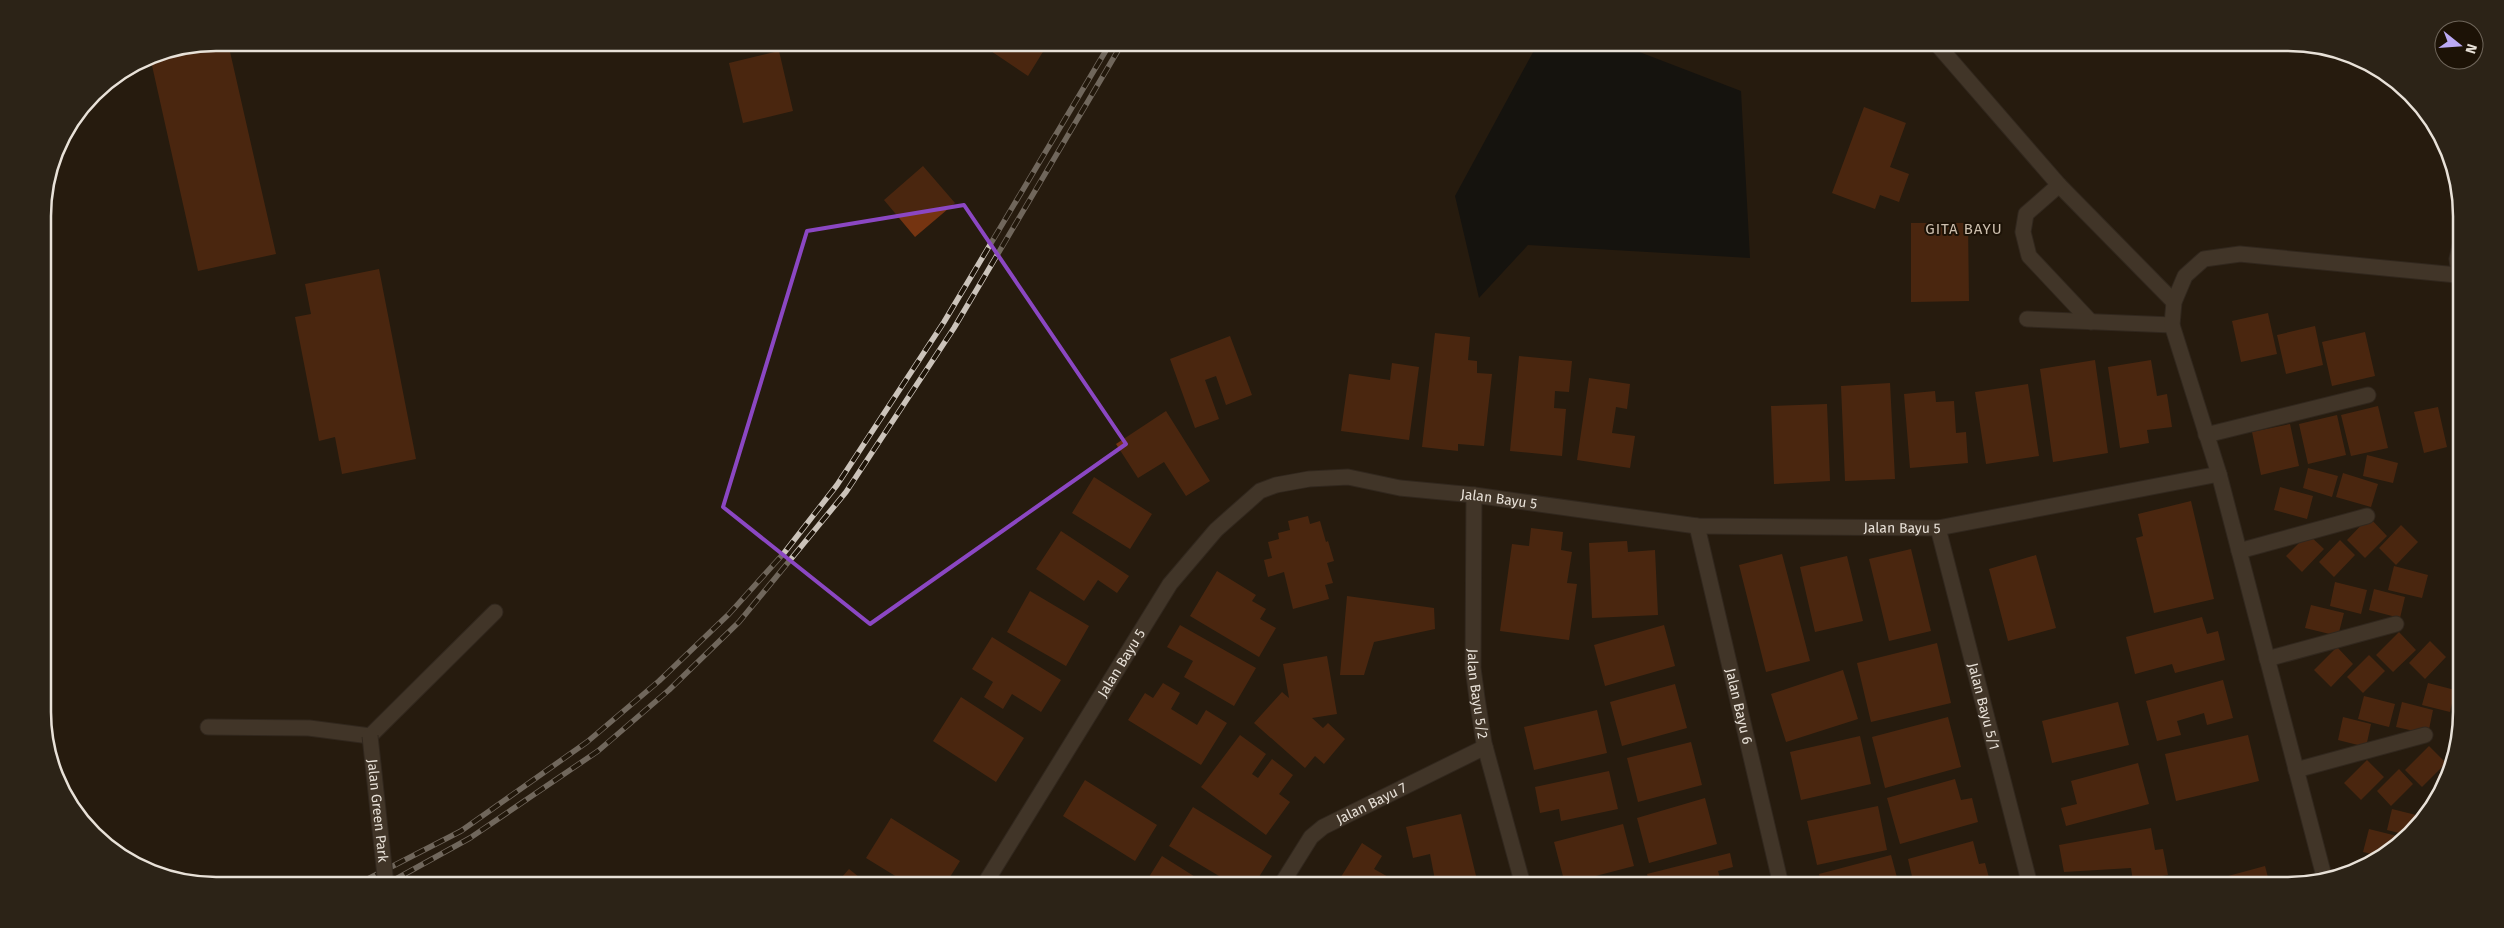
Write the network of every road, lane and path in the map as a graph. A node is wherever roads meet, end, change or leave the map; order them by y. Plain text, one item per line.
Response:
1 (1943, 51) edge
2 (2059, 184) junction
3 (2453, 278) edge
4 (2174, 302) junction
5 (2027, 319) dead end
6 (2091, 322) junction
7 (2172, 325) junction
8 (2368, 395) dead end
9 (2206, 434) junction
10 (2219, 474) junction
11 (1474, 495) junction
12 (2367, 516) dead end
13 (1697, 526) junction
14 (1938, 528) junction
15 (2239, 551) junction
16 (494, 612) dead end
17 (2396, 624) dead end
18 (2267, 659) junction
19 (208, 727) dead end
20 (2425, 735) dead end
21 (370, 736) junction
22 (1485, 747) junction
23 (2296, 770) junction
24 (2323, 873) edge
25 (1286, 876) edge
26 (1521, 876) edge
27 (1779, 876) edge
28 (2028, 876) edge
29 (385, 877) edge
30 (989, 877) edge

1 - 2 street
2 - 4 street
2 - 6 street
3 - 4 street
4 - 7 street
5 - 6 street
6 - 7 street
7 - 9 street
8 - 9 street
9 - 10 street
10 - 14 street, Jalan Bayu 5
10 - 15 street
11 - 13 street, Jalan Bayu 5
11 - 22 street, Jalan Bayu 5/2
11 - 30 street, Jalan Bayu 5
12 - 15 street
13 - 14 street, Jalan Bayu 5
13 - 27 street, Jalan Bayu 6
14 - 28 street, Jalan Bayu 5/1
15 - 18 street
16 - 21 street
17 - 18 street
18 - 23 street
19 - 21 street
20 - 23 street
21 - 29 street, Jalan Green Park, bridge
22 - 25 street, Jalan Bayu 7
22 - 26 street, Jalan Bayu 5/2
23 - 24 street

